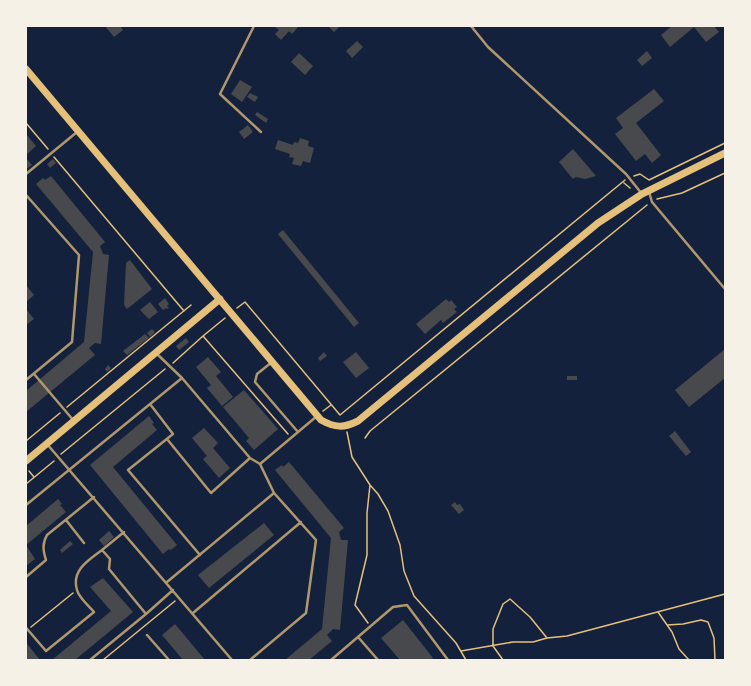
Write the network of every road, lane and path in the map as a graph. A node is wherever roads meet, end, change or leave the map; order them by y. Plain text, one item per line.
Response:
1 (254, 26) edge
2 (471, 26) edge
3 (26, 70) edge
4 (26, 123) edge
5 (77, 132) junction
6 (261, 132) dead end
7 (725, 143) edge
8 (51, 153) junction
9 (725, 153) edge
10 (725, 173) edge
11 (26, 174) edge
12 (629, 178) junction
13 (645, 192) junction
14 (26, 194) edge
15 (652, 202) junction
16 (725, 289) edge
17 (220, 299) junction
18 (192, 305) dead end
19 (184, 311) junction
20 (231, 313) junction
21 (203, 336) junction
22 (156, 352) junction
23 (272, 361) junction
24 (169, 366) junction
25 (34, 374) junction
26 (182, 378) junction
27 (26, 380) edge
28 (150, 404) junction
29 (331, 405) junction
30 (64, 410) junction
31 (319, 418) junction
32 (74, 421) junction
33 (346, 426) junction
34 (298, 432) junction
35 (291, 438) junction
36 (364, 438) dead end
37 (167, 439) junction
38 (26, 441) edge
39 (47, 444) junction
40 (59, 456) junction
41 (250, 458) junction
42 (26, 461) edge
43 (260, 464) junction
44 (70, 469) junction
45 (29, 471) dead end
46 (34, 477) junction
47 (26, 484) edge
48 (370, 485) junction
49 (274, 493) junction
50 (94, 497) junction
51 (26, 505) edge
52 (66, 520) junction
53 (301, 522) junction
54 (124, 532) junction
55 (84, 543) dead end
56 (102, 550) junction
57 (200, 555) junction
58 (26, 577) edge
59 (166, 582) junction
60 (77, 590) junction
61 (173, 590) junction
62 (725, 594) edge
63 (180, 598) junction
64 (658, 612) junction
65 (193, 613) junction
66 (146, 614) junction
67 (667, 625) junction
68 (370, 626) junction
69 (27, 629) edge
70 (148, 634) dead end
71 (358, 637) junction
72 (547, 638) junction
73 (493, 646) junction
74 (461, 651) junction
75 (90, 660) edge
76 (103, 660) edge
77 (169, 660) edge
78 (232, 660) edge
79 (250, 660) edge
80 (331, 660) edge
81 (378, 660) edge
82 (448, 660) edge
83 (466, 660) edge
84 (503, 660) edge
85 (689, 660) edge
86 (715, 660) edge

1 - 6 lane
2 - 12 lane
3 - 5 main road
4 - 8 path
5 - 8 lane
5 - 17 main road
7 - 12 path
8 - 11 lane
8 - 19 path
9 - 13 main road
10 - 15 path
12 - 13 lane
12 - 29 path
13 - 15 lane
13 - 33 main road
14 - 25 lane
15 - 16 lane
15 - 36 path
17 - 20 main road
17 - 22 main road
18 - 19 path
19 - 30 path
20 - 21 path
20 - 23 main road
20 - 29 path
21 - 24 path
21 - 35 path
22 - 24 lane
22 - 32 main road
23 - 31 main road
23 - 34 lane
24 - 26 lane
24 - 40 path
25 - 27 lane
25 - 30 lane
26 - 28 lane
26 - 41 lane
28 - 37 lane
28 - 44 lane
29 - 31 path
30 - 32 lane
30 - 38 path
31 - 33 main road
31 - 34 lane
32 - 39 main road
33 - 48 path
34 - 35 lane
35 - 43 lane
37 - 41 lane
37 - 57 lane
39 - 40 lane
39 - 42 main road
40 - 44 lane
40 - 46 path
41 - 43 lane
43 - 49 lane
44 - 50 lane
44 - 51 lane
45 - 46 path
46 - 47 path
48 - 68 path
48 - 74 path
49 - 53 lane
49 - 57 lane
50 - 52 lane
50 - 54 lane
52 - 55 lane
52 - 58 lane
53 - 65 lane
53 - 79 lane
54 - 56 lane
54 - 59 lane
56 - 60 lane
56 - 66 lane
57 - 59 lane
59 - 61 lane
60 - 69 path
60 - 69 lane
61 - 63 lane
61 - 66 lane
62 - 64 path
63 - 65 lane
63 - 76 path
64 - 67 path
64 - 72 path
65 - 78 lane
66 - 75 lane
67 - 85 path
67 - 86 path
68 - 71 lane
68 - 82 lane
70 - 77 lane
71 - 80 lane
71 - 81 lane
72 - 73 path
72 - 73 path
73 - 74 path
73 - 84 path
74 - 83 path

